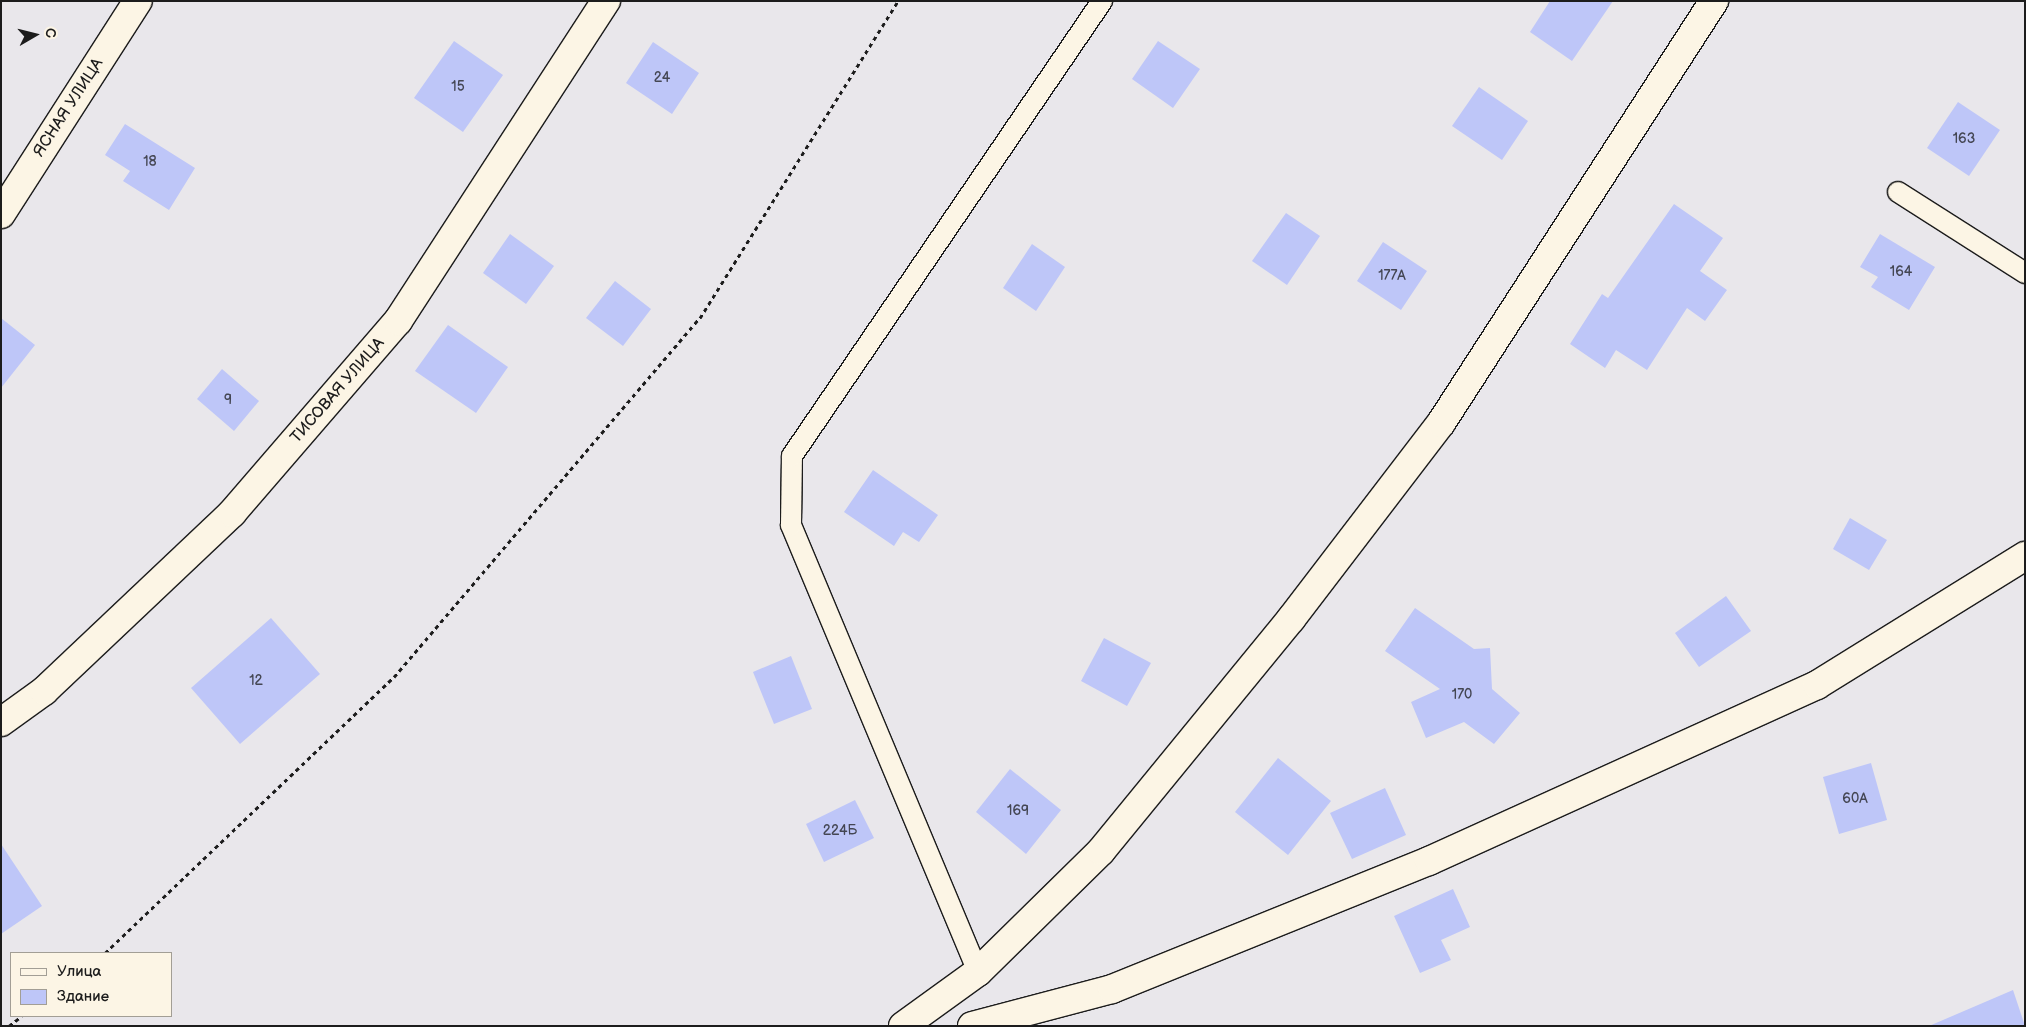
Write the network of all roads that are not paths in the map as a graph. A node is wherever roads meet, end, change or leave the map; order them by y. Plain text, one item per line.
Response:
1 (138, 1) edge
2 (606, 1) edge
3 (1102, 1) edge
4 (1714, 1) edge
5 (1898, 192) dead end
6 (1, 214) edge
7 (2025, 273) edge
8 (2025, 556) edge
9 (1, 722) edge
10 (978, 972) junction
11 (903, 1026) edge
12 (972, 1026) edge

1 - 6 street, ЯСНАЯ УЛИЦА
2 - 9 street, ТИСОВАЯ УЛИЦА
3 - 10 lane
4 - 10 street
5 - 7 lane
8 - 12 street
10 - 11 street

